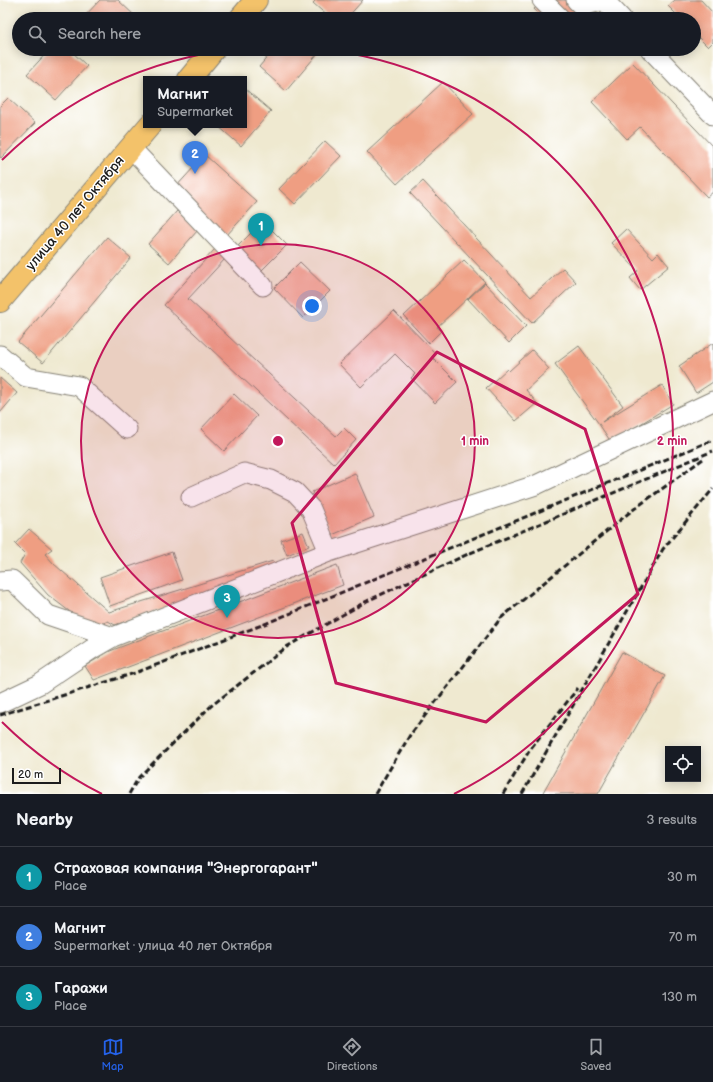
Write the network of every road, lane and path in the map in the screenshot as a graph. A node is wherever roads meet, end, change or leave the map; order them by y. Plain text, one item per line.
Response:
1 (256, 0) edge
2 (542, 0) edge
3 (604, 0) edge
4 (579, 3) edge
5 (246, 12) edge
6 (554, 12) edge
7 (573, 12) edge
8 (615, 12) edge
9 (208, 56) edge
10 (657, 56) edge
11 (192, 76) edge
12 (713, 115) edge
13 (147, 128) edge
14 (130, 148) junction
15 (263, 286) dead end
16 (0, 301) edge
17 (0, 355) edge
18 (713, 401) edge
19 (127, 429) dead end
20 (191, 497) dead end
21 (329, 552) junction
22 (0, 581) edge
23 (113, 637) junction
24 (0, 703) edge

1 - 5 main road
2 - 6 street
3 - 4 street
3 - 8 street
4 - 7 street
9 - 11 main road
10 - 12 street
13 - 14 main road, улица 40 лет Октября
14 - 15 street
14 - 16 main road, улица 40 лет Октября
17 - 19 street
18 - 21 street
20 - 21 street
21 - 23 street
22 - 23 street
23 - 24 street

